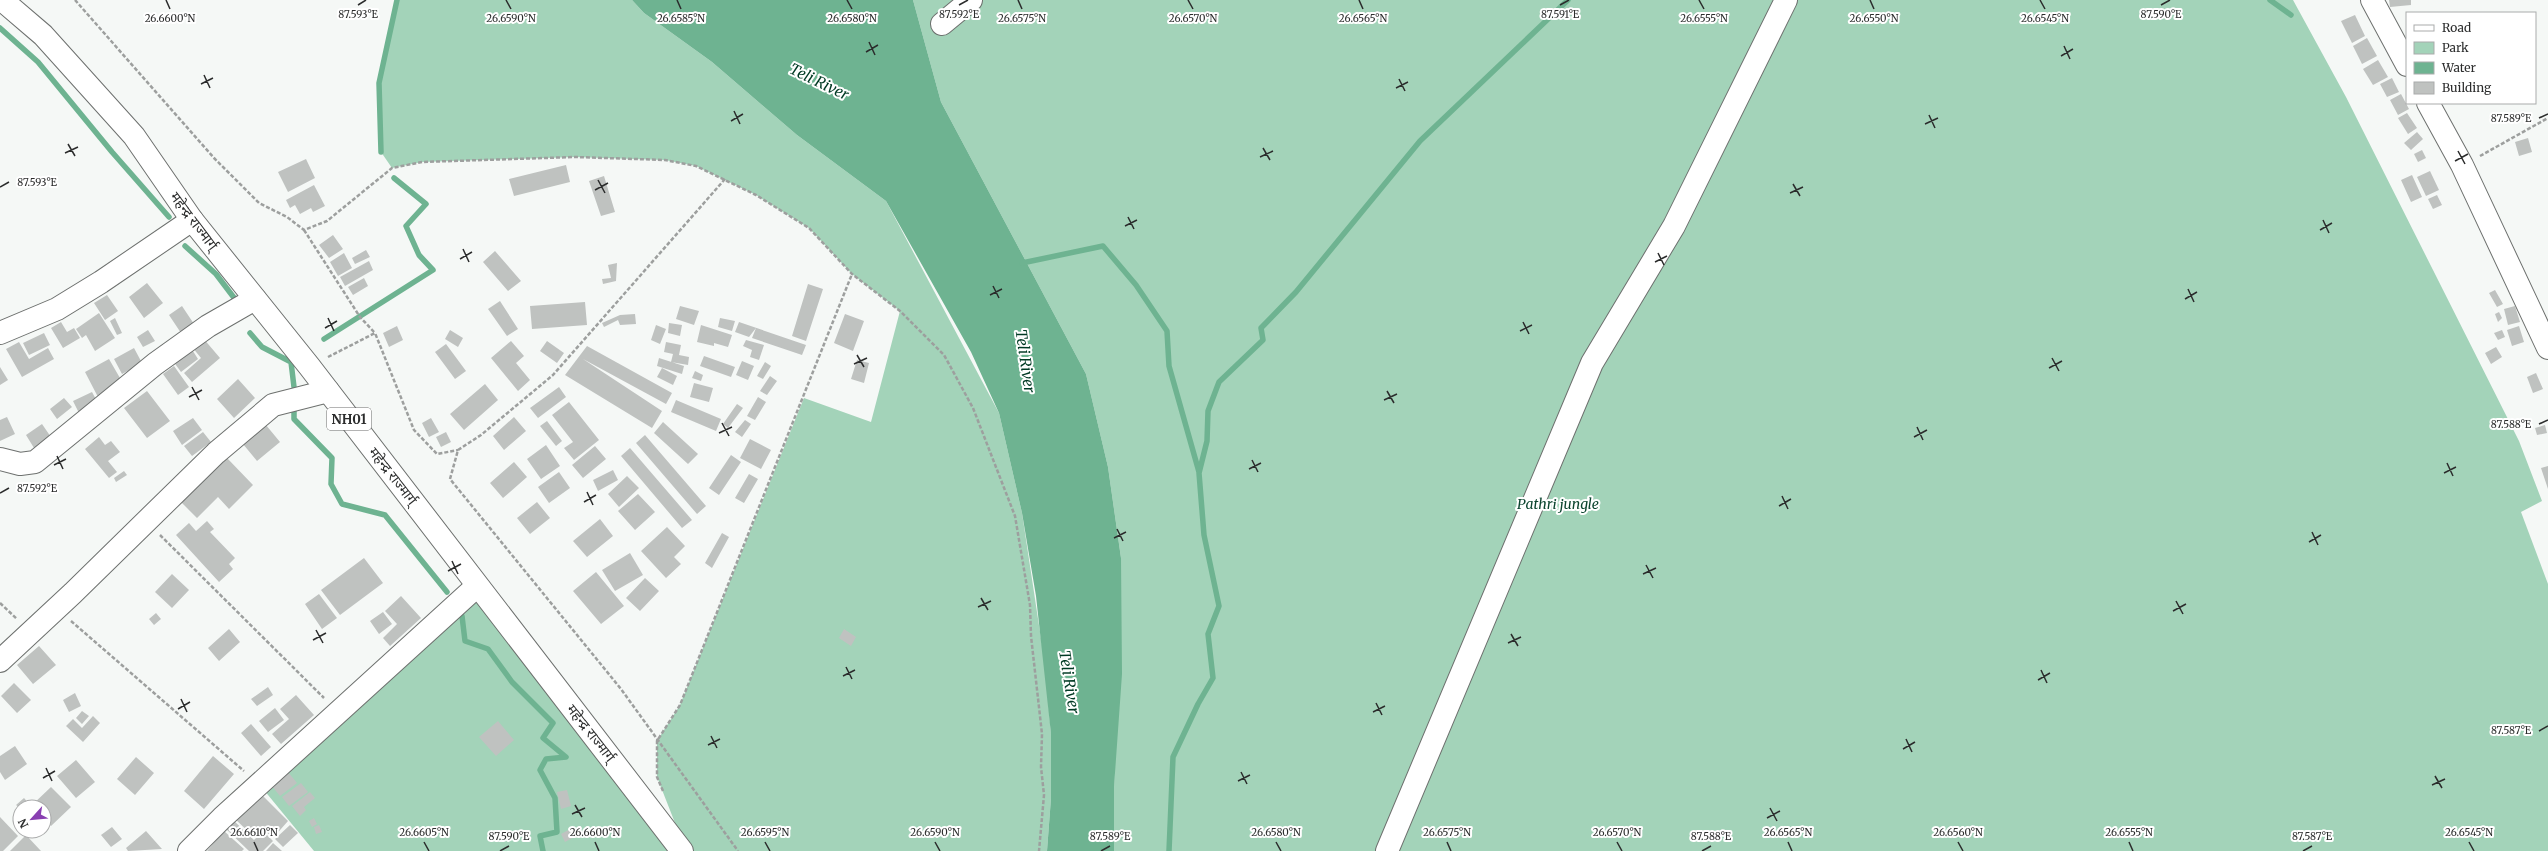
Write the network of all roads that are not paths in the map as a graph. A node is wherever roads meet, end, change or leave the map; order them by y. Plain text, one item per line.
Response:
1 (2, 0) edge
2 (971, 0) edge
3 (1786, 0) edge
4 (2372, 0) edge
5 (942, 24) dead end
6 (2406, 63) edge
7 (2429, 104) edge
8 (192, 220) junction
9 (255, 299) junction
10 (0, 333) edge
11 (2548, 348) edge
12 (328, 392) junction
13 (0, 459) edge
14 (477, 586) junction
15 (0, 661) edge
16 (189, 851) edge
17 (682, 851) edge
18 (1387, 851) edge

1 - 8 main road, महेन्द्र राज्मार्ग् / NH01
2 - 5 main road
3 - 18 main road
4 - 6 main road
7 - 11 main road
8 - 9 main road, महेन्द्र राज्मार्ग् / NH01
8 - 10 main road
9 - 12 main road, महेन्द्र राज्मार्ग् / NH01
9 - 13 main road
12 - 14 main road, महेन्द्र राज्मार्ग् / NH01
12 - 15 main road
14 - 16 main road
14 - 17 main road, महेन्द्र राज्मार्ग् / NH01

